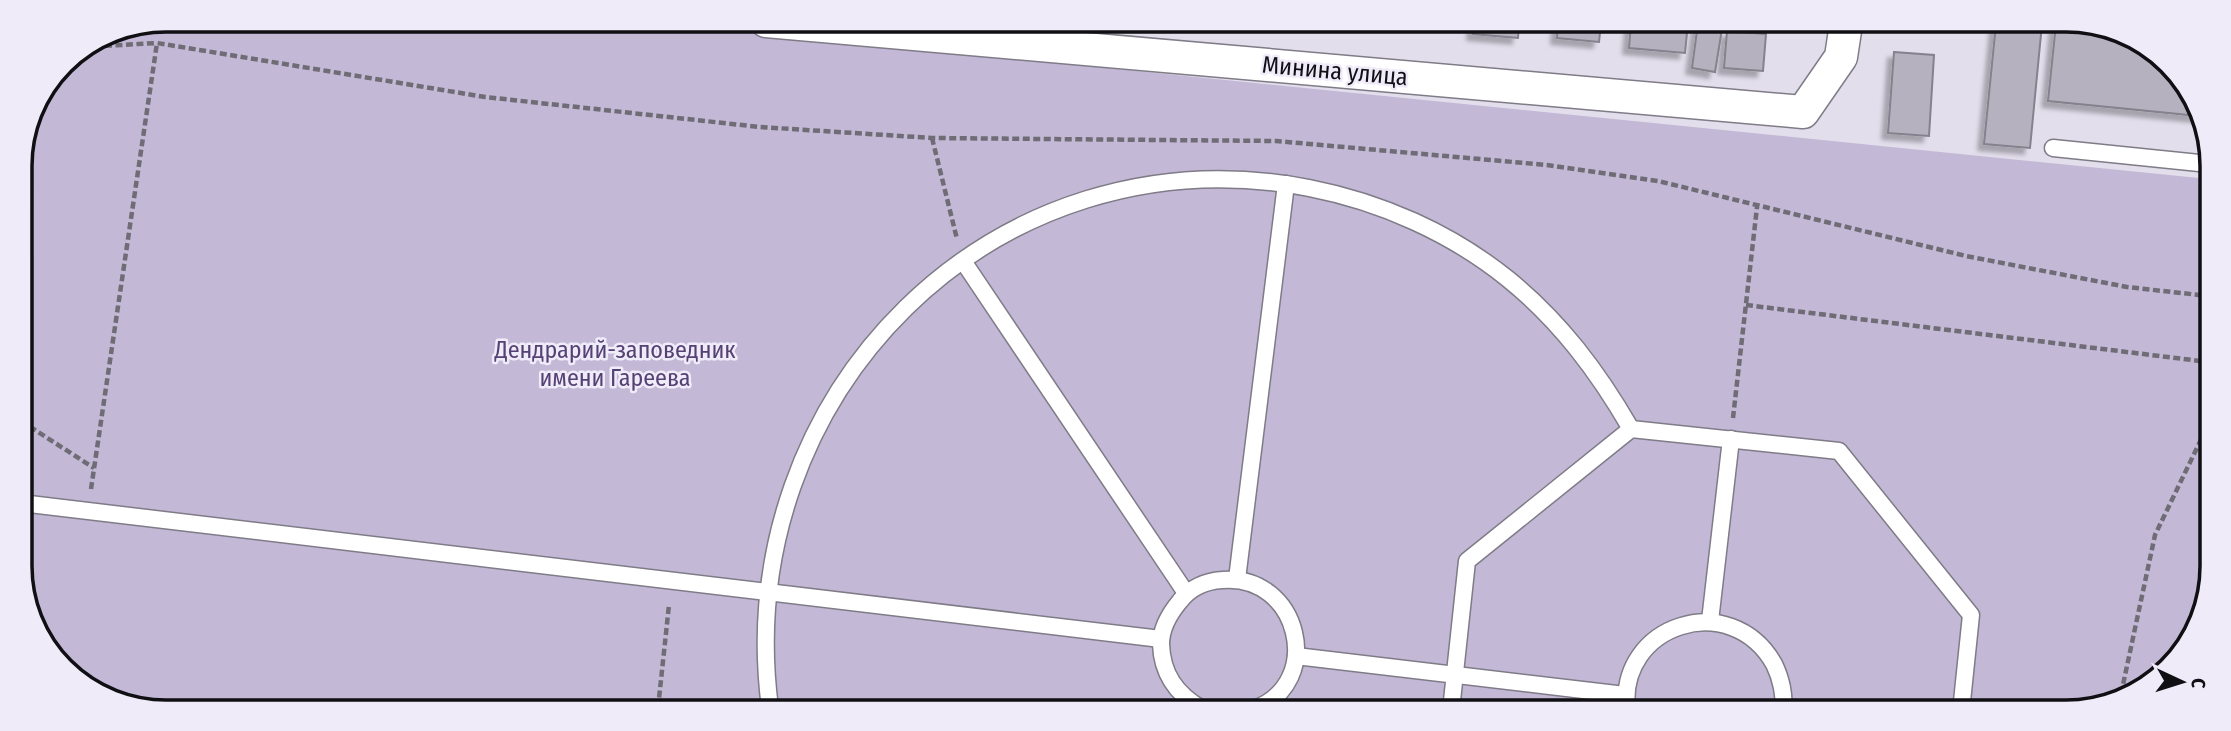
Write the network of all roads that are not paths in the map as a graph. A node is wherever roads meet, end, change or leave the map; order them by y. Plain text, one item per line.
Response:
1 (891, 32) edge
2 (1845, 32) edge
3 (2053, 148) dead end
4 (2200, 163) edge
5 (1286, 184) junction
6 (963, 261) junction
7 (1631, 429) junction
8 (1731, 439) junction
9 (32, 504) edge
10 (1237, 579) junction
11 (767, 592) junction
12 (1186, 593) junction
13 (1710, 621) junction
14 (1161, 639) junction
15 (1296, 656) junction
16 (1455, 675) junction
17 (1177, 699) edge
18 (1269, 699) edge
19 (1452, 699) edge
20 (1603, 699) edge
21 (1627, 699) edge
22 (1782, 699) edge
23 (1962, 699) edge
24 (769, 700) edge

1 - 2 street, Минина улица
3 - 4 lane
5 - 6 lane
5 - 7 lane
5 - 10 lane
6 - 11 lane
6 - 12 lane
7 - 8 lane
7 - 16 lane
8 - 13 lane
8 - 23 lane
9 - 11 lane
10 - 12 lane
10 - 15 lane
11 - 14 lane
11 - 24 lane
12 - 14 lane
13 - 21 lane
13 - 22 lane
14 - 17 lane
15 - 16 lane
15 - 18 lane
16 - 19 lane
16 - 20 lane

